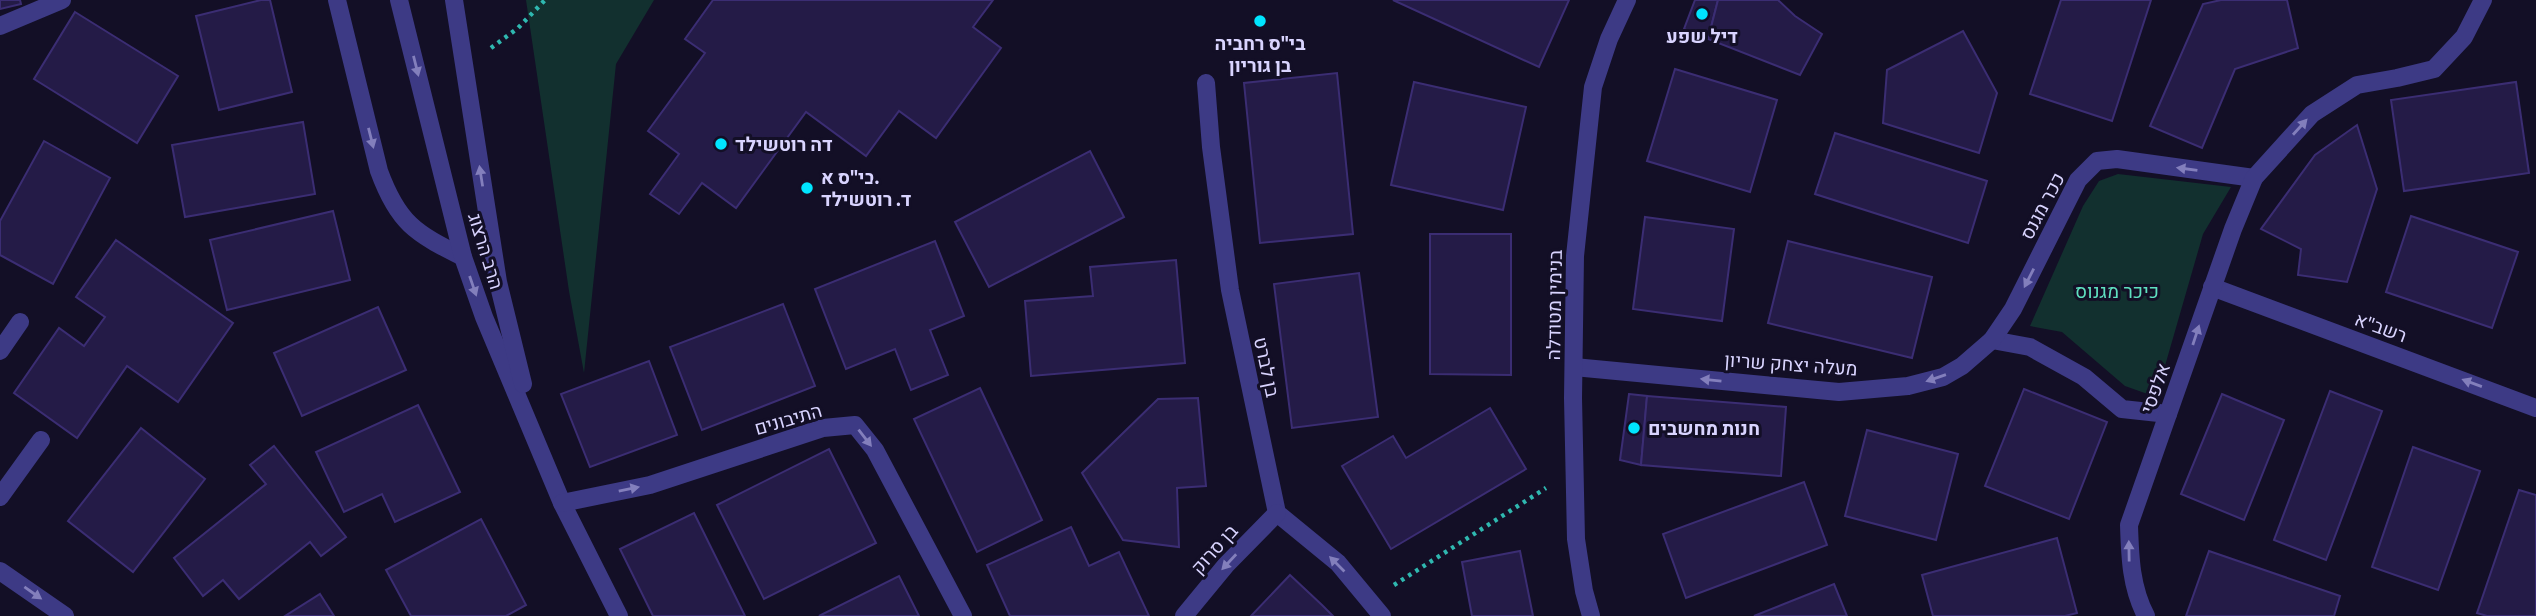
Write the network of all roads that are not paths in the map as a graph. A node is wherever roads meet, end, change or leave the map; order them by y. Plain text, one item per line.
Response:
1 (62, 0) edge
2 (337, 0) edge
3 (399, 0) edge
4 (454, 0) edge
5 (1627, 0) edge
6 (2483, 0) edge
7 (0, 26) edge
8 (1206, 83) dead end
9 (2254, 178) junction
10 (463, 257) junction
11 (2212, 287) junction
12 (20, 322) dead end
13 (1992, 340) junction
14 (0, 351) edge
15 (1574, 367) junction
16 (2536, 408) edge
17 (2168, 414) junction
18 (41, 440) dead end
19 (0, 497) edge
20 (562, 503) junction
21 (1277, 513) junction
22 (0, 571) edge
23 (1376, 609) edge
24 (65, 616) edge
25 (619, 616) edge
26 (963, 616) edge
27 (1184, 616) edge
28 (1591, 616) edge
29 (2146, 616) edge

1 - 7 street
2 -> 10 street
3 -> 10 street, הרב הרצוג
20 -> 4 street, הרב הרצוג
5 - 15 street, בנימין מטודלה
9 -> 6 street
8 - 21 street, בן לברט
9 - 11 street, אלפסי
9 -> 13 street, ככר מגנס
10 -> 20 street, הרב הרצוג
16 -> 11 street, רשב"א
17 -> 11 street, אלפסי
12 - 14 street
13 -> 15 street, מעלה יצחק שריון
13 - 17 street
15 - 28 street, בנימין מטודלה
29 -> 17 street, אלפסי
18 - 19 street
20 - 25 street, הרב הרצוג
20 -> 26 street, התיבונים
23 -> 21 street
21 -> 27 street, בן סרוק
22 -> 24 street

